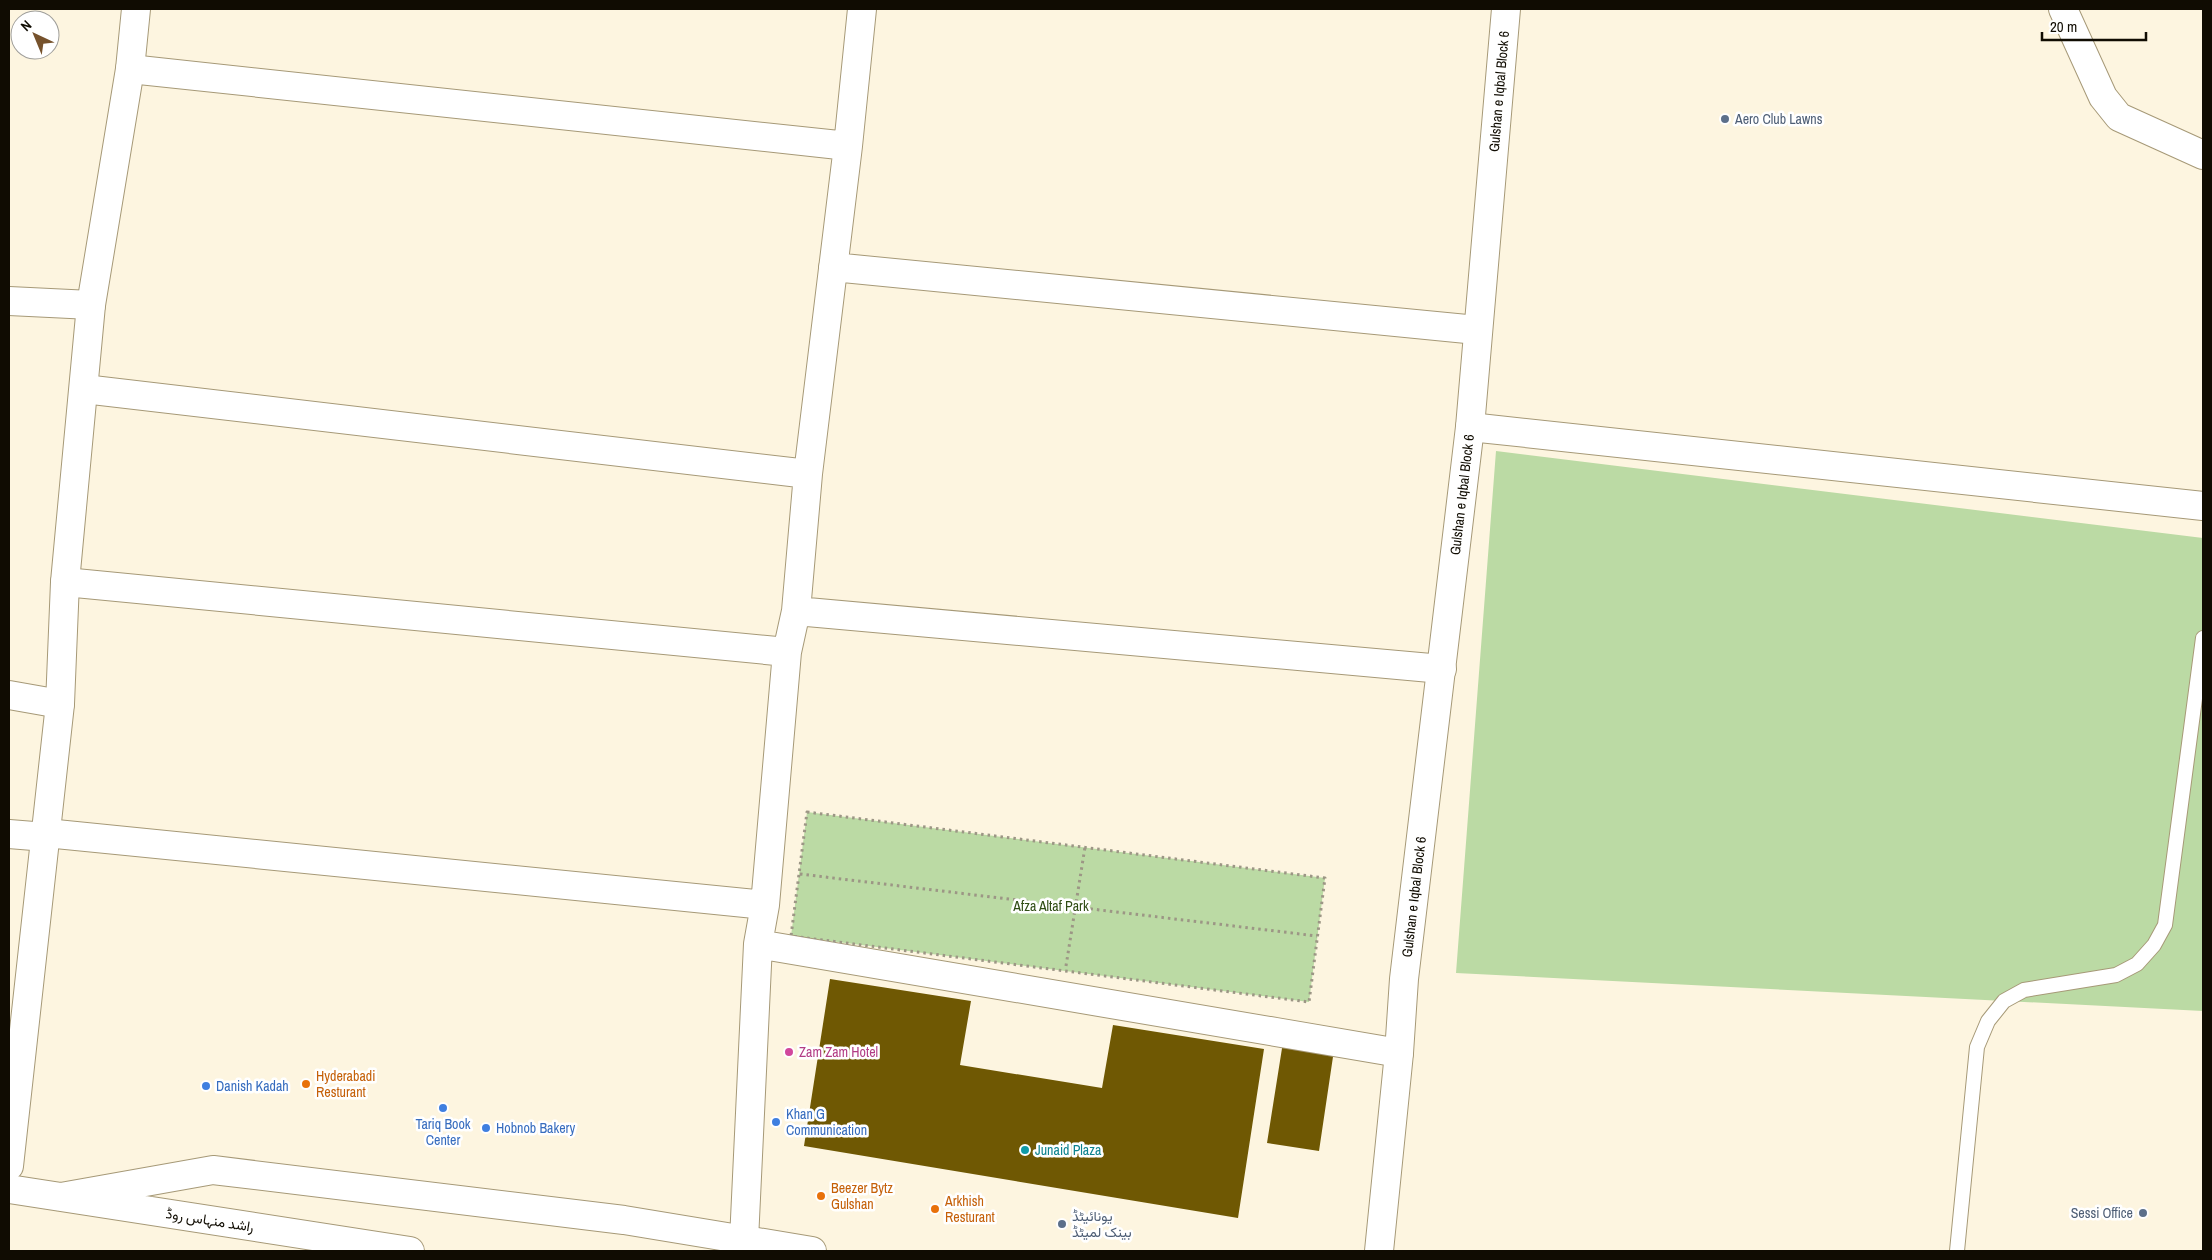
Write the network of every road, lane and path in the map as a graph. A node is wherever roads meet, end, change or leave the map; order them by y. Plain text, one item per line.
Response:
1 (136, 9) edge
2 (862, 9) edge
3 (1506, 9) edge
4 (2063, 9) edge
5 (130, 69) junction
6 (848, 146) junction
7 (2203, 155) edge
8 (833, 267) junction
9 (9, 301) edge
10 (91, 305) junction
11 (1478, 330) junction
12 (84, 389) junction
13 (1470, 427) junction
14 (808, 474) junction
15 (2203, 506) edge
16 (65, 582) junction
17 (796, 611) junction
18 (2203, 638) edge
19 (787, 652) junction
20 (1442, 669) junction
21 (9, 695) edge
22 (60, 704) junction
23 (9, 834) edge
24 (46, 835) junction
25 (1085, 847) dead end
26 (799, 874) junction
27 (765, 905) junction
28 (1318, 936) dead end
29 (758, 944) junction
30 (1066, 971) junction
31 (1399, 1053) junction
32 (11, 1121) edge
33 (9, 1166) edge
34 (9, 1189) edge
35 (62, 1197) junction
36 (744, 1240) junction
37 (410, 1251) edge
38 (812, 1251) edge
39 (1379, 1251) edge
40 (1957, 1251) edge

1 - 5 street
2 - 6 street
3 - 11 street, Gulshan e Iqbal Block 6
4 - 7 street
5 - 6 street
5 - 10 street
6 - 8 street
8 - 11 street
8 - 14 street
9 - 10 street
10 - 12 street
11 - 13 street, Gulshan e Iqbal Block 6
12 - 14 street
12 - 16 street
13 - 15 street
13 - 20 street, Gulshan e Iqbal Block 6
14 - 17 street
16 - 19 street
16 - 22 street
17 - 19 street
17 - 20 street
18 - 40 lane
19 - 27 street
20 - 31 street, Gulshan e Iqbal Block 6
21 - 22 street
22 - 24 street
23 - 24 street
24 - 27 street
24 - 32 street
25 - 30 path
26 - 28 path
26 - 30 path
26 - 30 path
27 - 29 street
29 - 31 street
29 - 36 street
31 - 39 street, Gulshan e Iqbal Block 6
32 - 33 street
34 - 35 street, راشد منہاس روڈ
35 - 36 street
35 - 37 street, راشد منہاس روڈ
36 - 38 street

